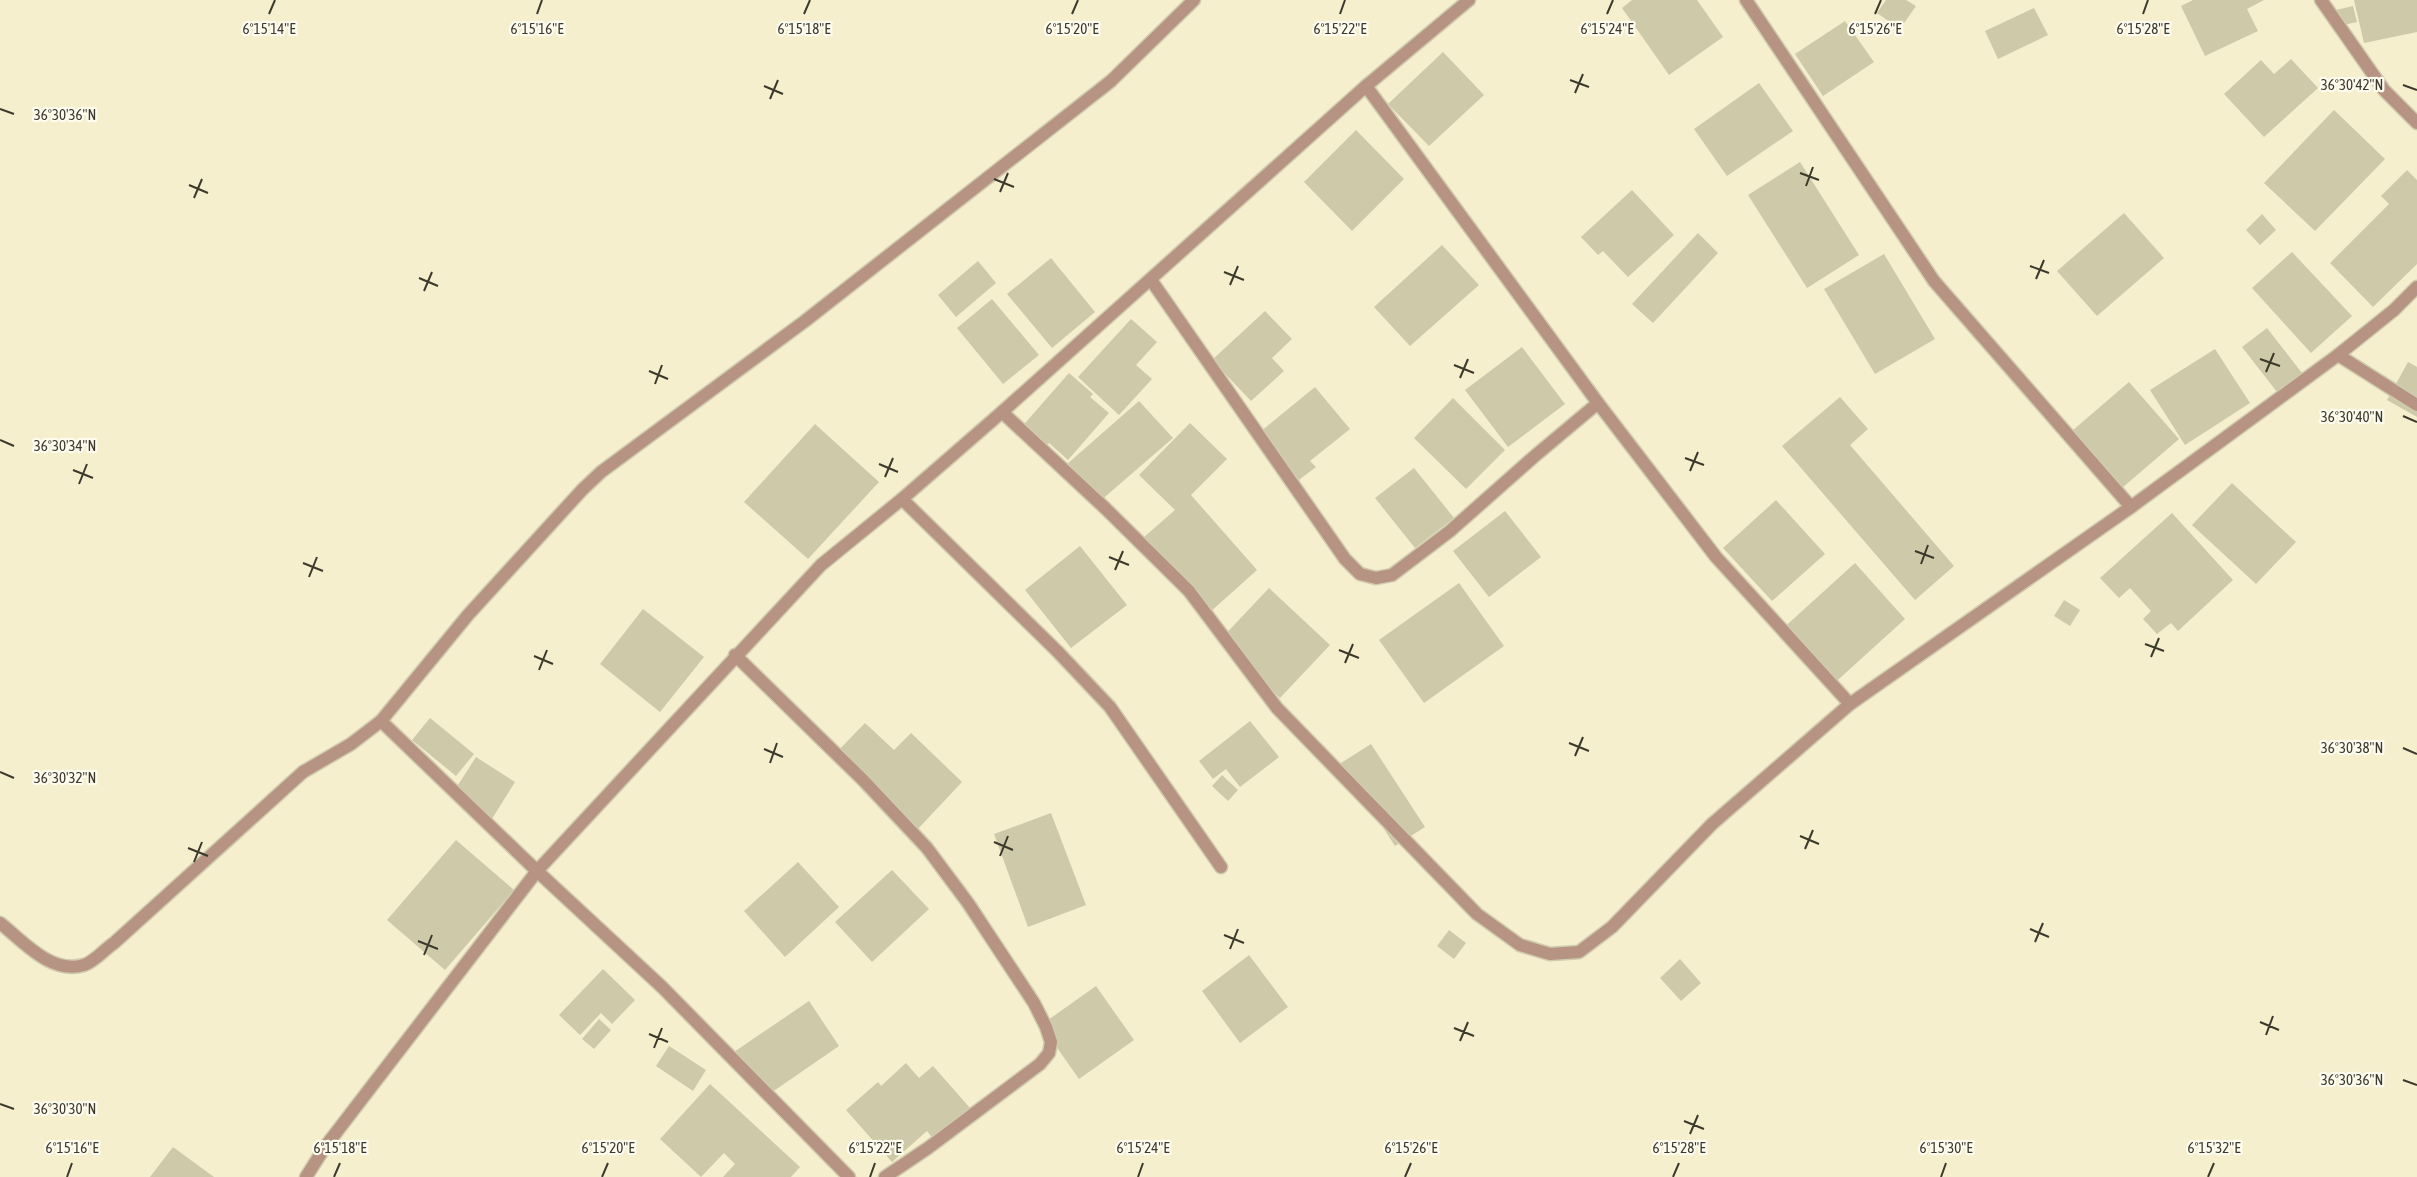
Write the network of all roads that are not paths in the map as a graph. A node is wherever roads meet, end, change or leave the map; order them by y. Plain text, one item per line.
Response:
1 (1194, 0) edge
2 (1469, 0) edge
3 (1746, 0) edge
4 (2321, 0) edge
5 (1366, 86) junction
6 (2417, 123) edge
7 (1151, 280) junction
8 (2417, 287) edge
9 (2338, 355) junction
10 (1598, 403) junction
11 (2417, 405) edge
12 (1002, 412) junction
13 (902, 499) junction
14 (2131, 507) junction
15 (735, 655) junction
16 (1850, 705) junction
17 (381, 722) junction
18 (1221, 867) dead end
19 (537, 871) junction
20 (0, 923) edge
21 (306, 1177) edge
22 (849, 1177) edge
23 (885, 1177) edge

1 - 17 street
2 - 5 street
3 - 14 street
4 - 6 street
5 - 7 street
5 - 10 street
7 - 10 street
7 - 12 street
8 - 9 street
9 - 11 street
9 - 14 street
10 - 16 street
12 - 13 street
12 - 16 street
13 - 15 street
13 - 18 street
14 - 16 street
15 - 19 street
15 - 23 street
17 - 19 street
17 - 20 street
19 - 21 street
19 - 22 street

